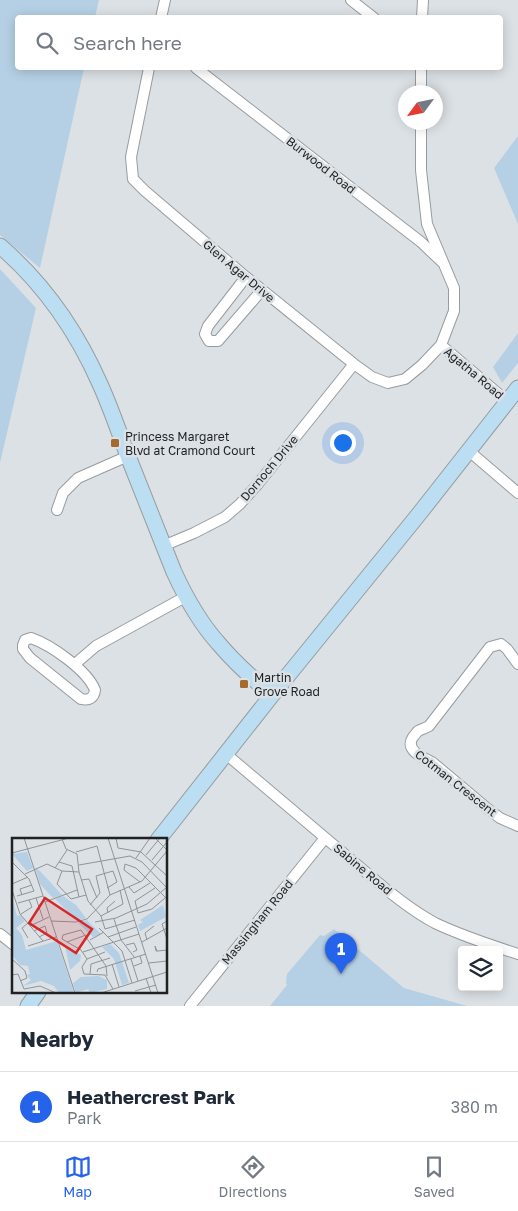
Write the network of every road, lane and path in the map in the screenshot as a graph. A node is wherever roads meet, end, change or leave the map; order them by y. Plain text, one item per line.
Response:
1 (165, 0) edge
2 (351, 0) edge
3 (423, 0) edge
4 (161, 15) edge
5 (370, 15) edge
6 (422, 15) edge
7 (149, 70) edge
8 (199, 70) edge
9 (421, 70) edge
10 (421, 85) edge
11 (421, 130) edge
12 (0, 246) edge
13 (444, 264) junction
14 (246, 277) junction
15 (262, 290) junction
16 (441, 345) junction
17 (354, 364) junction
18 (518, 388) edge
19 (508, 401) junction
20 (468, 451) junction
21 (128, 456) junction
22 (518, 493) edge
23 (57, 510) dead end
24 (163, 546) junction
25 (185, 597) junction
26 (75, 664) junction
27 (518, 664) edge
28 (272, 695) junction
29 (226, 754) junction
30 (518, 826) edge
31 (160, 838) edge
32 (325, 838) junction
33 (0, 934) edge
34 (12, 943) edge
35 (518, 954) edge
36 (37, 994) edge
37 (28, 1006) edge
38 (190, 1006) edge

1 - 4 street
2 - 5 street
3 - 6 street
7 - 14 street, Glen Agar Drive
8 - 13 street, Burwood Road
9 - 10 street
11 - 13 street
12 - 21 main road
13 - 16 street
14 - 15 street, Glen Agar Drive
14 - 15 street
15 - 17 street, Glen Agar Drive
16 - 17 street, Glen Agar Drive
16 - 19 street, Agatha Road
17 - 24 street, Dornoch Drive
18 - 19 main road
19 - 20 main road
20 - 22 street
20 - 28 main road
21 - 23 street
21 - 24 main road
24 - 25 main road
25 - 26 street
25 - 28 main road
26 - 26 street
27 - 30 street, Cotman Crescent
28 - 29 main road
29 - 31 main road
29 - 32 street, Sabine Road
32 - 35 street, Sabine Road
32 - 38 street, Massingham Road
33 - 34 street
36 - 37 main road

